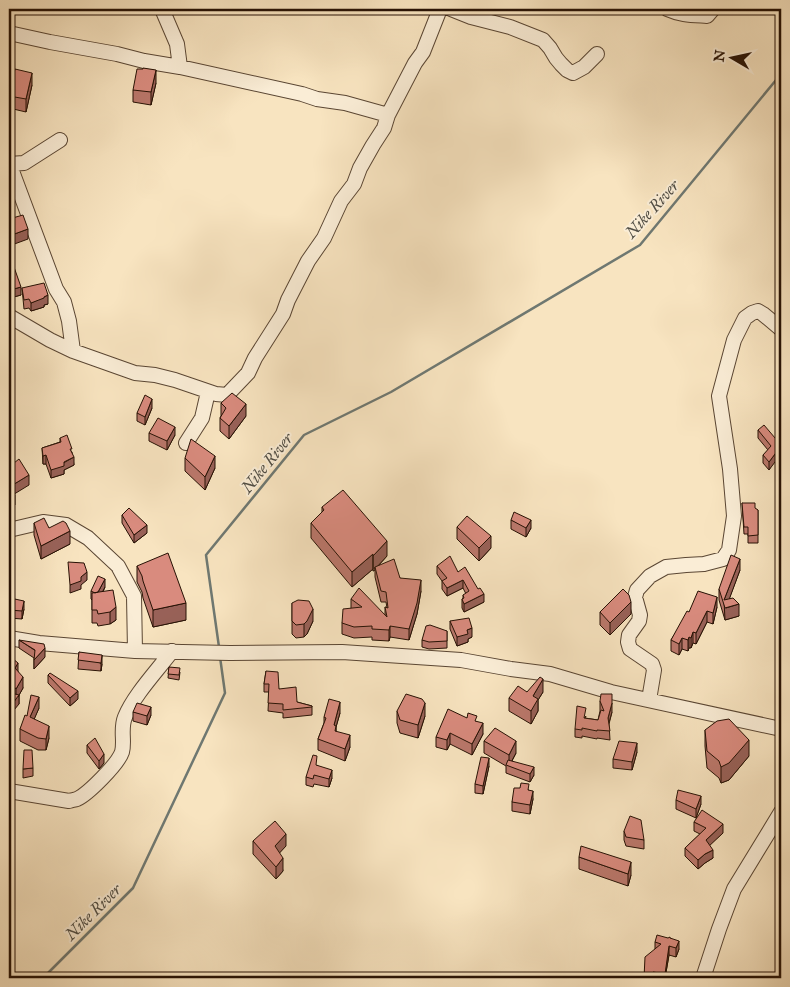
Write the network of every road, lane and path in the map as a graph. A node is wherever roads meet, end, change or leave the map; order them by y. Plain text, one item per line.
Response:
1 (162, 9) edge
2 (440, 9) edge
3 (452, 9) edge
4 (667, 9) edge
5 (712, 9) edge
6 (9, 33) edge
7 (597, 54) dead end
8 (180, 67) junction
9 (388, 115) junction
10 (60, 140) dead end
11 (9, 163) edge
12 (9, 316) edge
13 (781, 329) edge
14 (73, 351) junction
15 (208, 392) junction
16 (186, 443) dead end
17 (9, 530) edge
18 (9, 638) edge
19 (135, 651) junction
20 (178, 651) junction
21 (649, 700) junction
22 (781, 730) edge
23 (9, 791) edge
24 (781, 812) edge
25 (704, 978) edge

1 - 8 street
2 - 9 street
3 - 7 street
4 - 5 street
6 - 8 street
8 - 9 street
9 - 15 street
10 - 11 street
11 - 14 street
12 - 14 street
13 - 21 street
14 - 15 street
15 - 16 street
17 - 19 street
18 - 19 street
19 - 20 street
20 - 21 street
20 - 23 street
21 - 22 street
24 - 25 street

